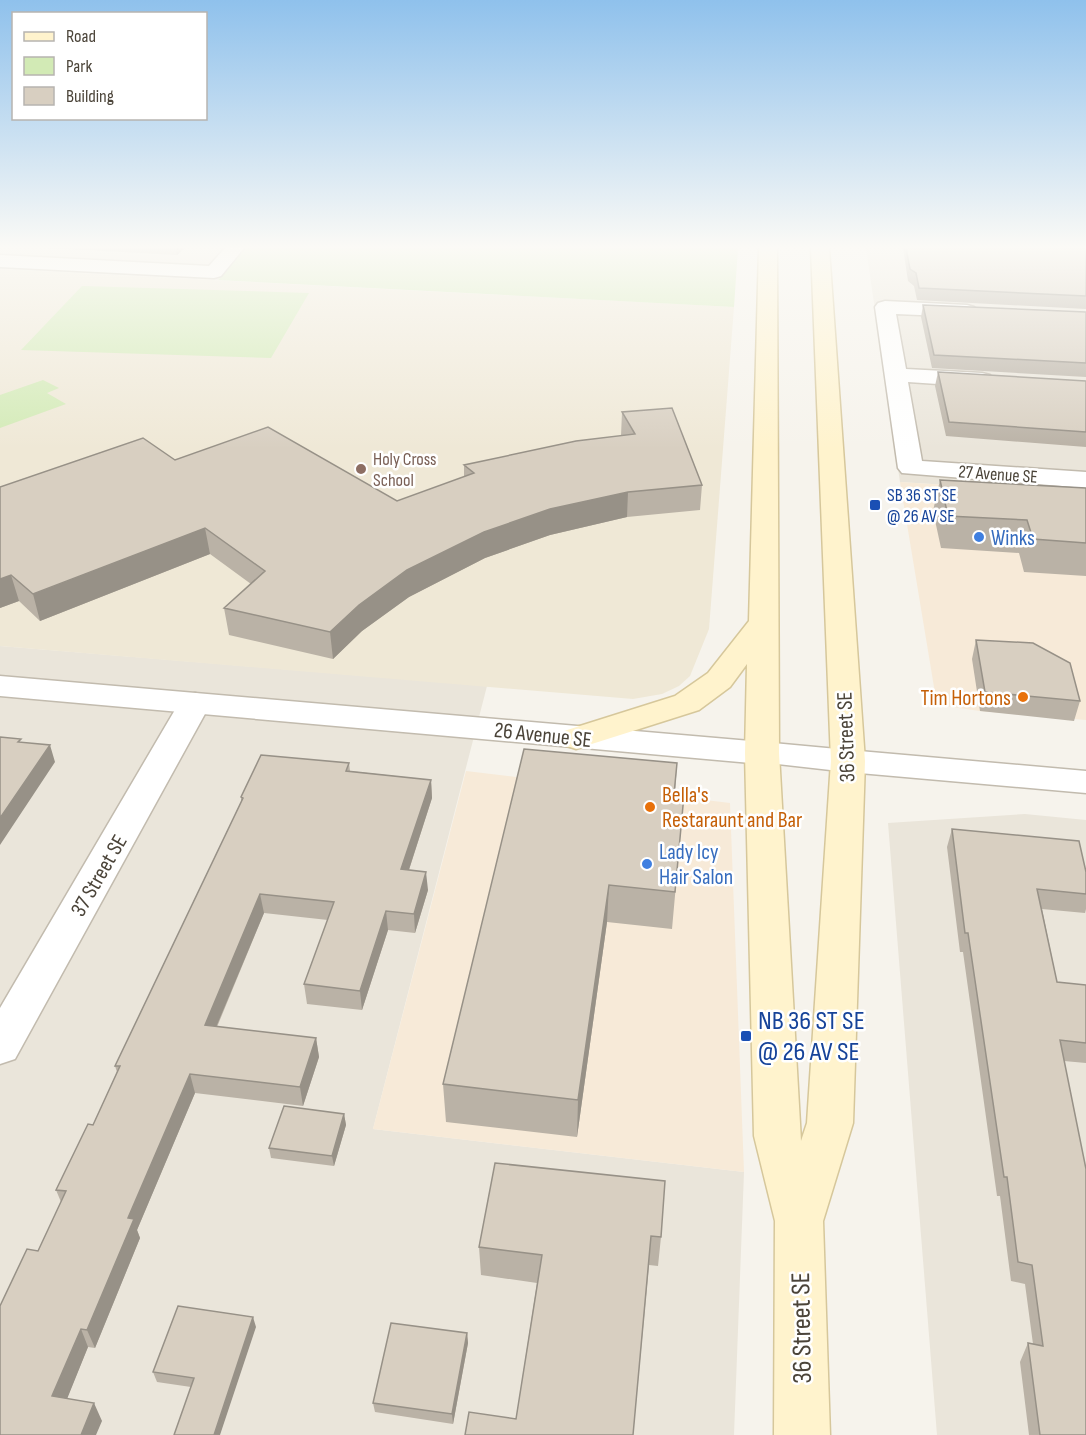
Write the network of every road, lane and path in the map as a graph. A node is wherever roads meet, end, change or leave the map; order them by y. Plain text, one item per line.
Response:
1 (767, 315) edge
2 (824, 315) edge
3 (886, 315) edge
4 (895, 375) junction
5 (1002, 381) edge
6 (1086, 480) edge
7 (763, 622) junction
8 (0, 686) edge
9 (195, 703) junction
10 (576, 738) junction
11 (762, 753) junction
12 (848, 761) junction
13 (1086, 782) edge
14 (0, 1047) edge
15 (799, 1221) junction
16 (802, 1435) edge

1 - 7 main road, 36 Street SE
2 - 12 main road, 36 Street SE
3 - 4 street
4 - 5 street
4 - 6 street, 27 Avenue SE
7 - 10 main road
7 - 11 main road, 36 Street SE
8 - 9 street, 26 Avenue SE
9 - 10 street, 26 Avenue SE
9 - 14 street, 37 Street SE
10 - 11 street, 26 Avenue SE
11 - 12 street, 26 Avenue SE
11 - 15 main road, 36 Street SE
12 - 13 street, 26 Avenue SE
12 - 15 main road, 36 Street SE
15 - 16 main road, 36 Street SE

